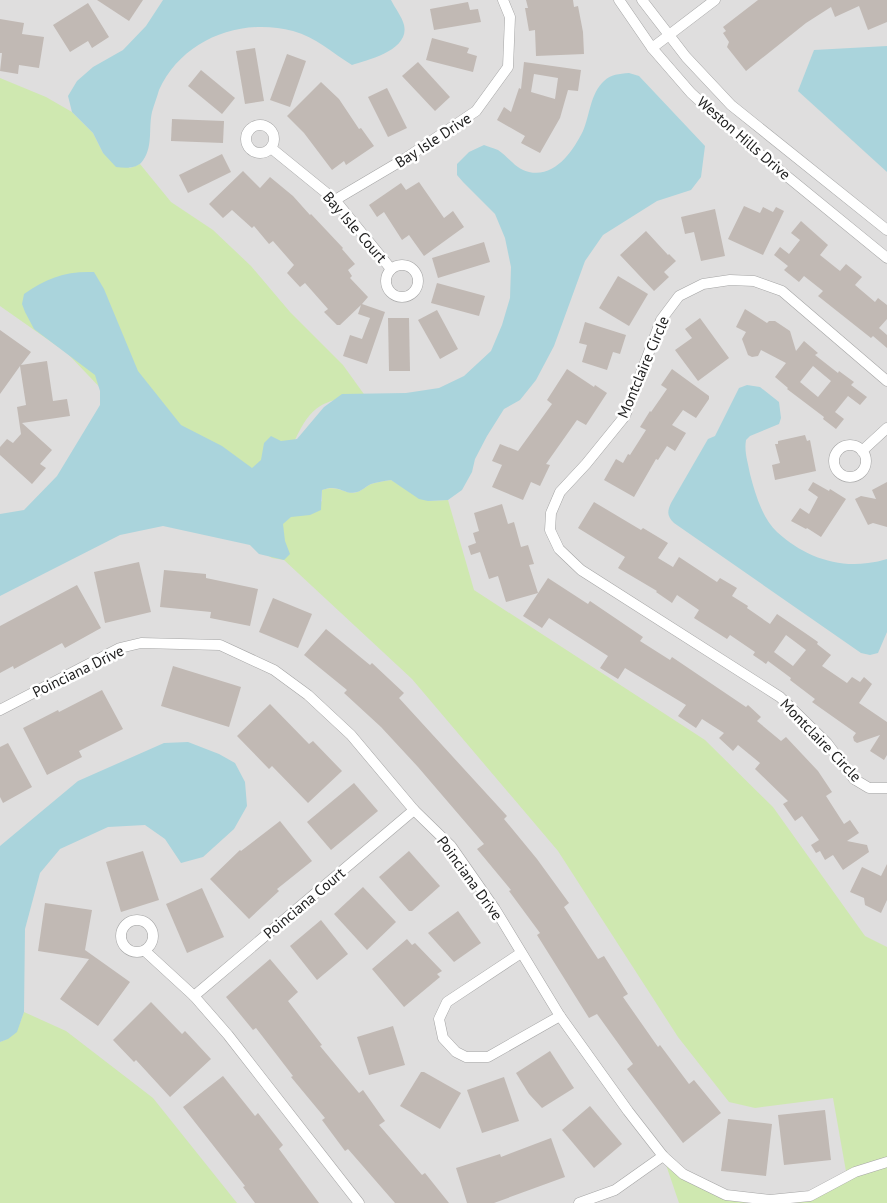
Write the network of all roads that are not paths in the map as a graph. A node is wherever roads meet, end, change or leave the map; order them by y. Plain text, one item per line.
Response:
1 (503, 0) edge
2 (619, 0) edge
3 (642, 0) edge
4 (715, 0) edge
5 (670, 36) junction
6 (652, 48) junction
7 (271, 148) dead end
8 (335, 200) junction
9 (887, 230) edge
10 (887, 258) edge
11 (391, 269) dead end
12 (887, 381) edge
13 (887, 428) edge
14 (862, 450) dead end
15 (0, 710) edge
16 (887, 788) edge
17 (414, 810) junction
18 (145, 950) dead end
19 (521, 953) junction
20 (194, 996) junction
21 (560, 1016) junction
22 (663, 1156) junction
23 (887, 1162) edge
24 (359, 1203) edge
25 (579, 1203) edge

1 - 8 street, Bay Isle Drive
2 - 6 street, Weston Hills Drive
3 - 5 street, Weston Hills Drive
4 - 5 street
5 - 6 street
5 - 9 street, Weston Hills Drive
6 - 10 street, Weston Hills Drive
7 - 8 street, Bay Isle Court
8 - 11 street, Bay Isle Court
12 - 16 street, Montclaire Circle
13 - 14 street
15 - 17 street, Poinciana Drive
17 - 19 street, Poinciana Drive
17 - 20 street, Poinciana Court
18 - 20 street
19 - 21 street, Poinciana Drive
19 - 21 street
20 - 24 street
21 - 22 street, Poinciana Drive
22 - 23 street, Poinciana Drive
22 - 25 street

